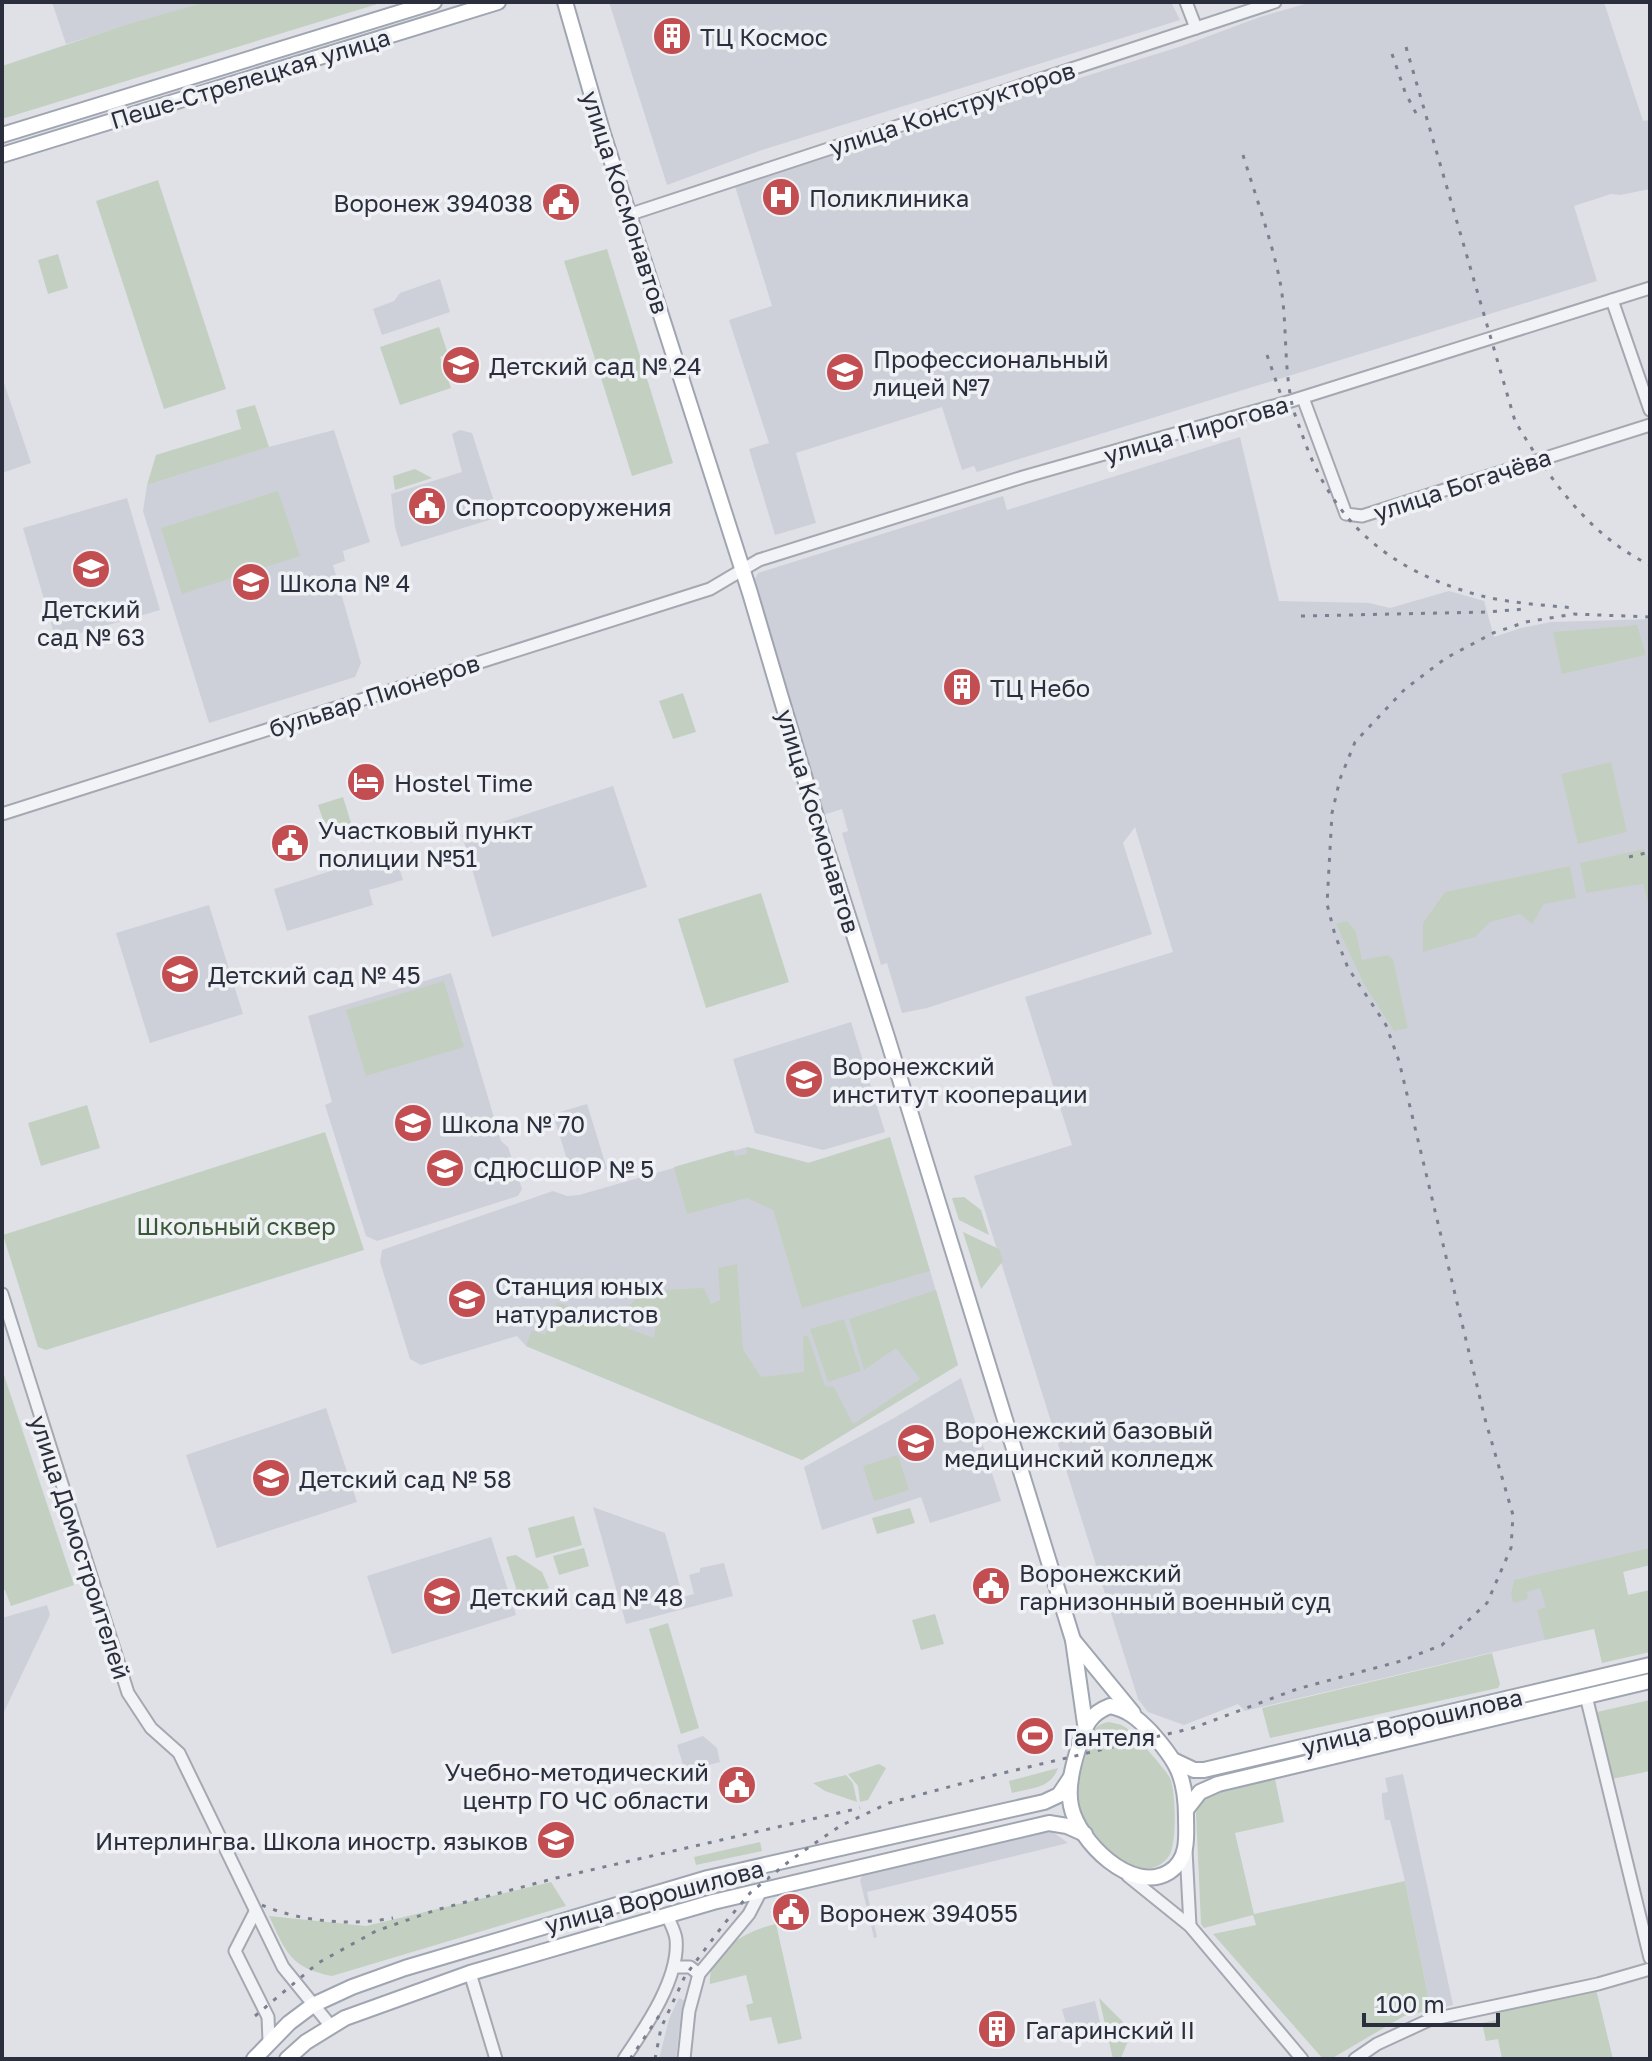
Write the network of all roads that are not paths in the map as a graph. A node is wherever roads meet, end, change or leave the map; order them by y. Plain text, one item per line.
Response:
1 (434, 2) edge
2 (498, 2) edge
3 (565, 2) edge
4 (1186, 2) edge
5 (1275, 2) edge
6 (1196, 28) junction
7 (2, 135) edge
8 (2, 155) edge
9 (628, 215) junction
10 (1650, 288) edge
11 (1612, 300) junction
12 (1303, 398) junction
13 (1650, 410) edge
14 (1650, 425) edge
15 (743, 570) junction
16 (2, 814) edge
17 (2, 1294) edge
18 (1073, 1640) junction
19 (1650, 1665) edge
20 (1650, 1681) edge
21 (1586, 1696) junction
22 (1136, 1717) junction
23 (1085, 1724) junction
24 (1175, 1761) junction
25 (1071, 1777) junction
26 (1186, 1810) junction
27 (1085, 1834) junction
28 (1185, 1848) junction
29 (1125, 1873) junction
30 (762, 1889) junction
31 (255, 1912) junction
32 (667, 1915) junction
33 (1190, 1926) junction
34 (1650, 1958) edge
35 (674, 1967) junction
36 (1650, 1969) edge
37 (470, 1973) junction
38 (699, 1974) junction
39 (313, 2005) junction
40 (330, 2025) junction
41 (269, 2041) junction
42 (254, 2059) edge
43 (287, 2059) edge
44 (496, 2059) edge
45 (624, 2059) edge
46 (684, 2059) edge
47 (1302, 2059) edge
48 (1355, 2059) edge

1 - 7 main road, Пеше-Стрелецкая улица
2 - 8 main road, Пеше-Стрелецкая улица
3 - 9 main road, улица Космонавтов
4 - 6 street
5 - 6 street, улица Конструкторов
6 - 9 street, улица Конструкторов
9 - 15 main road, улица Космонавтов
10 - 11 street, улица Пирогова
11 - 12 street, улица Пирогова
11 - 13 street
12 - 14 street, улица Богачёва
12 - 15 street, улица Пирогова
15 - 16 street, бульвар Пионеров
15 - 18 main road, улица Космонавтов
17 - 31 street, улица Домостроителей
18 - 22 main road, улица Космонавтов
18 - 23 main road, улица Космонавтов
19 - 24 main road, улица Ворошилова
20 - 21 main road, улица Ворошилова
21 - 26 main road, улица Ворошилова
21 - 34 street
22 - 23 main road
22 - 24 main road
23 - 25 main road
24 - 26 main road
25 - 27 main road
25 - 39 main road, улица Ворошилова
26 - 28 main road
27 - 29 main road
27 - 30 main road, улица Ворошилова
28 - 29 main road
28 - 33 street
29 - 33 street
30 - 32 main road, улица Ворошилова
30 - 38 street
31 - 39 street, улица Домостроителей
31 - 41 street
32 - 35 street
32 - 37 main road, улица Ворошилова
33 - 47 street
35 - 38 street
35 - 45 street
36 - 48 street
37 - 40 main road, улица Ворошилова
37 - 44 street
38 - 46 street
39 - 40 street, улица Домостроителей
39 - 41 main road, улица Ворошилова
40 - 43 main road, улица Ворошилова
41 - 42 main road, улица Ворошилова

